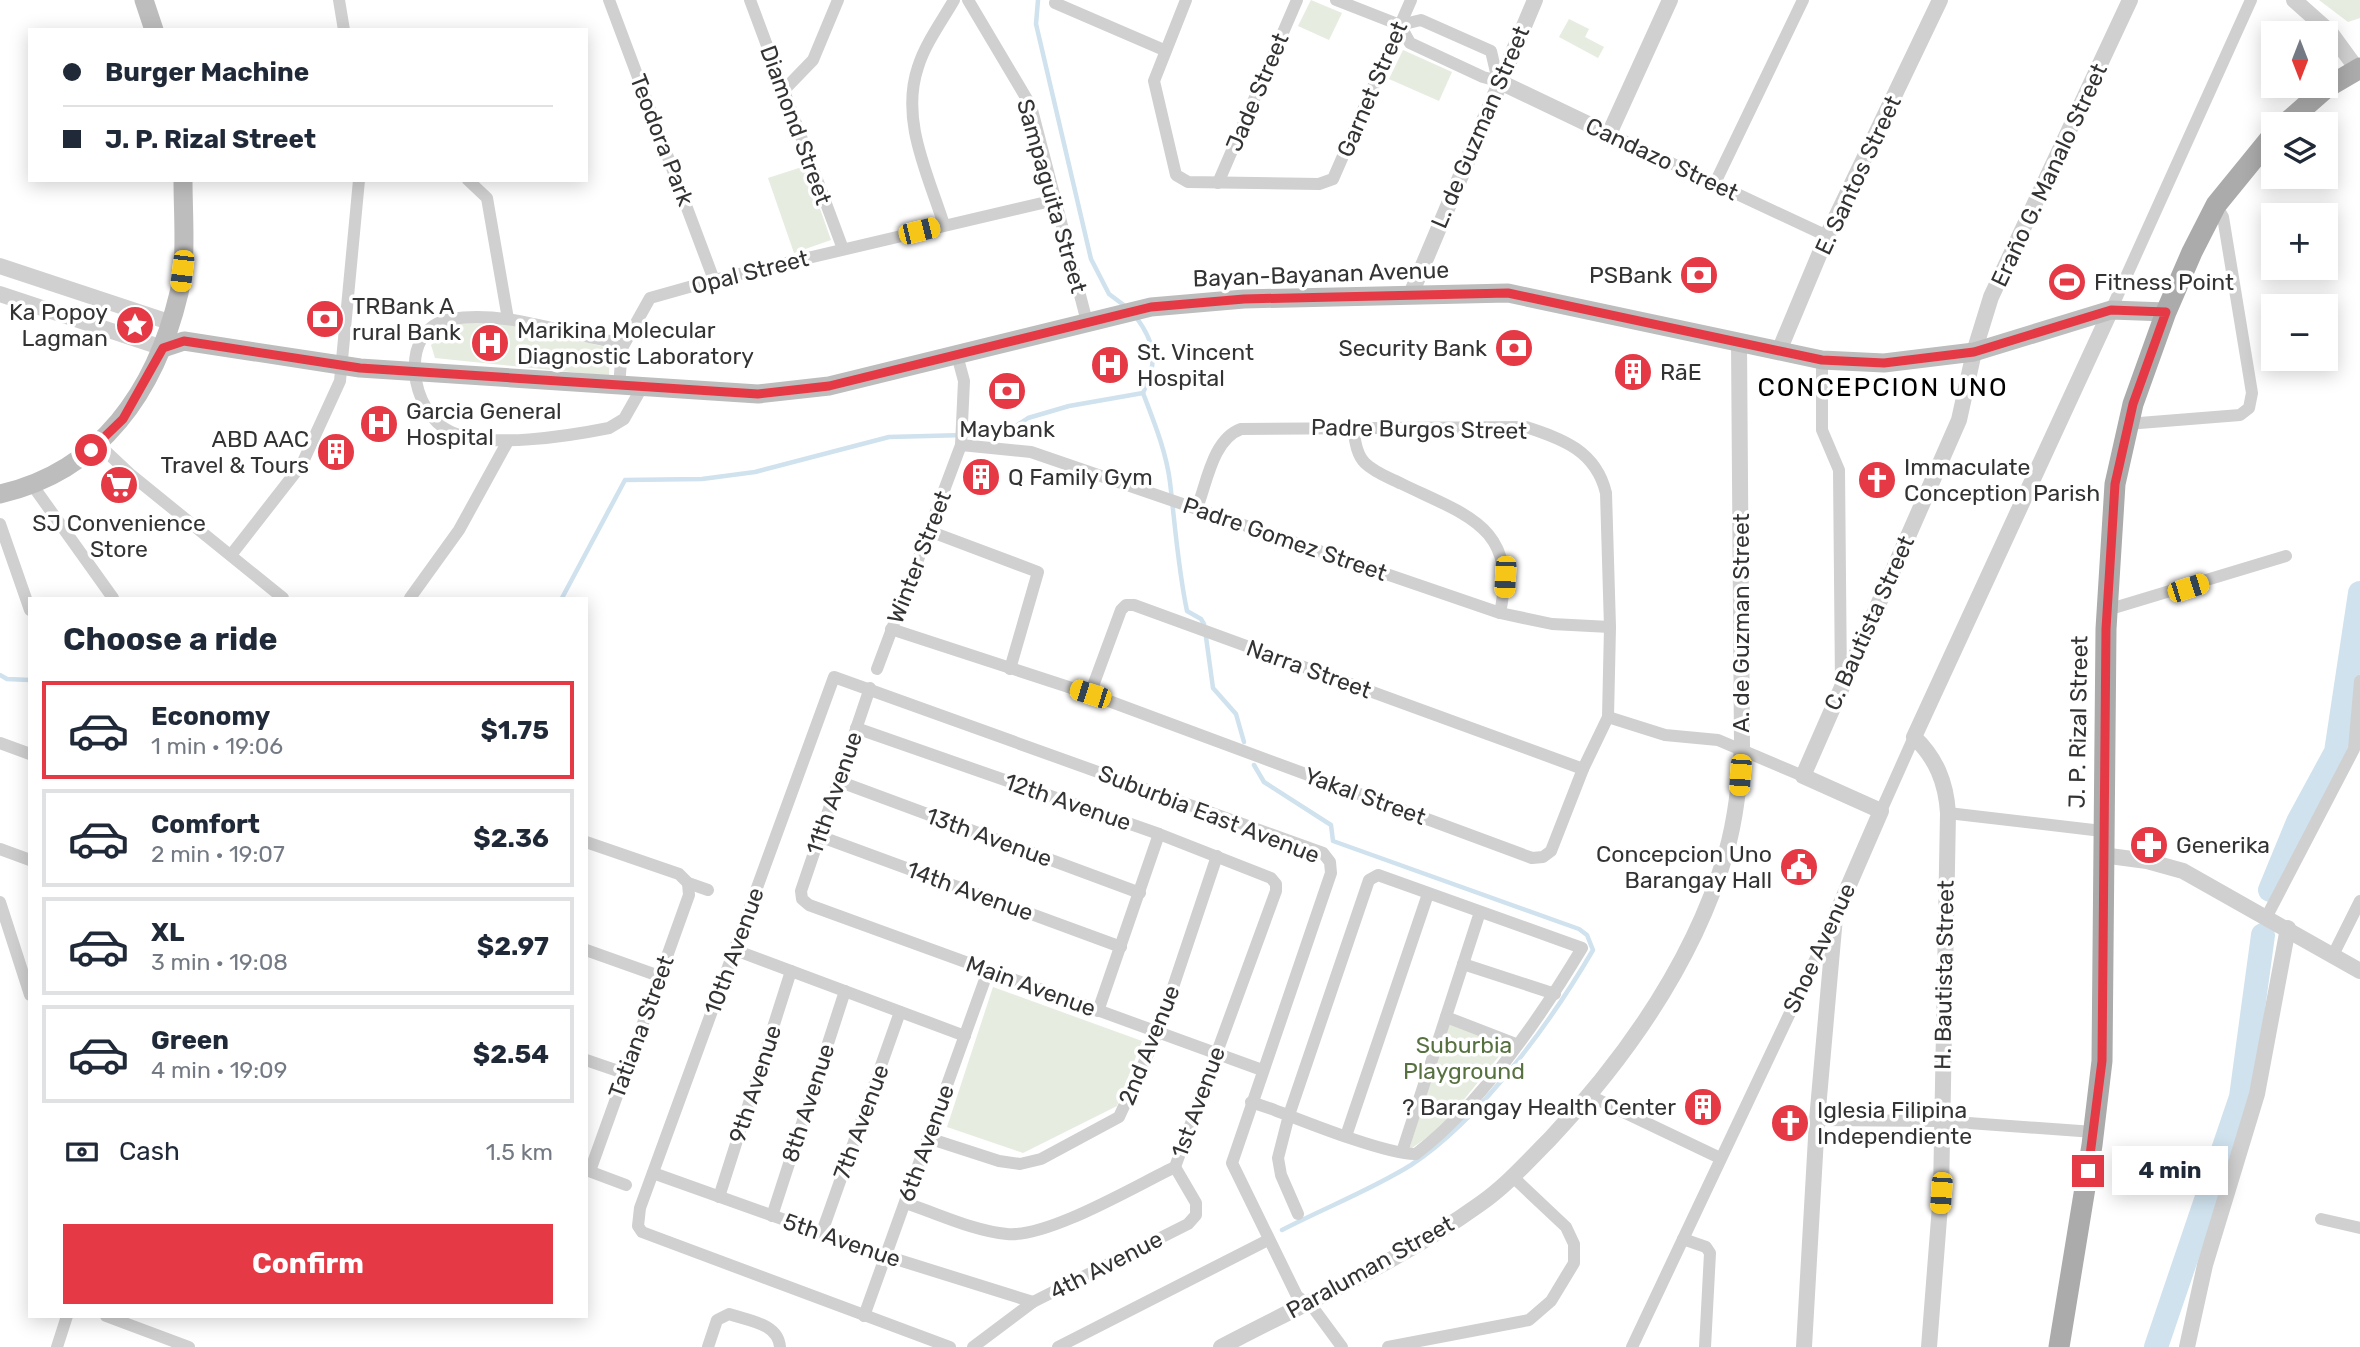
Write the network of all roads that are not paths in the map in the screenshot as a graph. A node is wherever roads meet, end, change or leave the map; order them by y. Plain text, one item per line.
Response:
1 (144, 0) edge
2 (339, 0) edge
3 (609, 0) edge
4 (750, 0) edge
5 (838, 0) edge
6 (954, 0) edge
7 (968, 0) edge
8 (1186, 0) edge
9 (1297, 0) edge
10 (1336, 0) edge
11 (1410, 0) edge
12 (1535, 0) edge
13 (1671, 0) edge
14 (1803, 0) edge
15 (1940, 0) edge
16 (2130, 0) edge
17 (2251, 0) edge
18 (2294, 0) edge
19 (1055, 3) dead end
20 (1400, 25) junction
21 (153, 28) edge
22 (344, 28) edge
23 (1164, 50) junction
24 (2359, 69) edge
25 (1498, 81) junction
26 (783, 92) junction
27 (2299, 112) edge
28 (1609, 134) junction
29 (2261, 150) edge
30 (183, 182) edge
31 (359, 182) edge
32 (470, 182) edge
33 (1218, 183) junction
34 (1715, 183) junction
35 (1055, 200) junction
36 (2216, 205) junction
37 (944, 225) junction
38 (1827, 236) junction
39 (843, 249) junction
40 (0, 266) edge
41 (714, 280) junction
42 (0, 294) edge
43 (1411, 294) junction
44 (2111, 310) junction
45 (2166, 312) junction
46 (508, 320) junction
47 (169, 322) junction
48 (1087, 322) junction
49 (184, 341) junction
50 (1739, 343) junction
51 (163, 348) junction
52 (622, 348) junction
53 (1779, 351) junction
54 (1974, 352) junction
55 (957, 355) junction
56 (1822, 360) junction
57 (344, 367) junction
58 (414, 372) junction
59 (619, 387) junction
60 (641, 389) junction
61 (2127, 424) junction
62 (1353, 428) junction
63 (962, 438) junction
64 (508, 441) junction
65 (98, 444) junction
66 (33, 486) junction
67 (0, 494) edge
68 (1197, 508) junction
69 (0, 524) edge
70 (929, 531) junction
71 (231, 555) junction
72 (2286, 556) dead end
73 (112, 597) edge
74 (282, 597) edge
75 (411, 597) edge
76 (28, 604) edge
77 (2107, 610) junction
78 (1500, 613) junction
79 (1609, 627) junction
80 (891, 629) junction
81 (877, 669) dead end
82 (1010, 669) junction
83 (834, 677) joint
84 (2360, 681) edge
85 (1841, 685) junction
86 (870, 688) junction
87 (1090, 694) junction
88 (1608, 717) junction
89 (856, 728) junction
90 (1914, 737) junction
91 (0, 744) edge
92 (1742, 748) junction
93 (28, 753) edge
94 (1583, 769) junction
95 (1803, 776) junction
96 (838, 781) junction
97 (1881, 811) junction
98 (1948, 813) junction
99 (2102, 831) junction
100 (1159, 834) junction
101 (819, 835) junction
102 (588, 843) edge
103 (0, 849) edge
104 (2102, 855) junction
105 (1217, 856) junction
106 (28, 859) edge
107 (688, 883) junction
108 (1276, 884) joint
109 (708, 890) dead end
110 (1140, 893) junction
111 (1428, 894) junction
112 (802, 900) joint
113 (2360, 901) edge
114 (0, 902) edge
115 (1480, 912) junction
116 (2267, 916) junction
117 (1835, 917) junction
118 (2288, 928) junction
119 (1121, 947) junction
120 (735, 950) junction
121 (588, 951) edge
122 (2333, 955) junction
123 (1463, 964) junction
124 (791, 971) junction
125 (988, 971) junction
126 (2360, 971) edge
127 (659, 976) junction
128 (28, 989) edge
129 (845, 991) junction
130 (1555, 994) junction
131 (1098, 1011) junction
132 (900, 1012) junction
133 (1446, 1017) junction
134 (1158, 1032) junction
135 (965, 1036) junction
136 (1516, 1044) junction
137 (1215, 1053) junction
138 (588, 1061) edge
139 (1262, 1070) junction
140 (624, 1073) junction
141 (1590, 1096) junction
142 (1251, 1102) junction
143 (1289, 1115) junction
144 (1817, 1120) junction
145 (1941, 1121) junction
146 (2094, 1132) junction
147 (1346, 1136) junction
148 (928, 1138) junction
149 (1402, 1152) junction
150 (1720, 1158) junction
151 (1175, 1167) junction
152 (588, 1170) edge
153 (653, 1173) junction
154 (1514, 1178) junction
155 (626, 1185) dead end
156 (719, 1197) junction
157 (905, 1203) junction
158 (1298, 1214) dead end
159 (772, 1216) junction
160 (2321, 1219) dead end
161 (2360, 1228) edge
162 (822, 1232) junction
163 (1683, 1239) junction
164 (1268, 1240) junction
165 (886, 1256) junction
166 (1032, 1302) junction
167 (1306, 1304) junction
168 (864, 1315) junction
169 (66, 1318) edge
170 (111, 1318) edge
171 (184, 1346) edge
172 (57, 1347) edge
173 (708, 1347) edge
174 (780, 1347) edge
175 (950, 1347) edge
176 (973, 1347) edge
177 (1058, 1347) edge
178 (1221, 1347) edge
179 (1342, 1347) edge
180 (1388, 1347) edge
181 (1632, 1347) edge
182 (1705, 1347) edge
183 (1804, 1347) edge
184 (1929, 1347) edge
185 (2059, 1347) edge
186 (2187, 1347) edge

1 - 21 main road
2 - 22 street
3 - 41 street, Teodora Park
4 - 26 street, Diamond Street
5 - 26 street
6 - 37 street
7 - 35 street, Sampaguita Street
8 - 23 street
9 - 33 street, Jade Street
10 - 20 street
11 - 20 street, Garnet Street
12 - 25 street, L. de Guzman Street
13 - 28 street
14 - 34 street
15 - 38 street, E. Santos Street
16 - 54 street, Eraño G. Manalo Street
17 - 44 street
18 - 24 street
19 - 23 street
20 - 25 street
20 - 25 street
20 - 33 street, Garnet Street
23 - 33 street
24 - 27 main road
25 - 28 street, Candazo Street
25 - 43 street, L. de Guzman Street
26 - 39 street, Diamond Street
28 - 34 street, Candazo Street
29 - 36 main road, J. P. Rizal Street
30 - 47 main road
31 - 57 street
32 - 46 street
34 - 38 street, Candazo Street
35 - 37 street, Opal Street
35 - 48 street, Sampaguita Street
36 - 45 main road, J. P. Rizal Street
36 - 61 street
37 - 39 street, Opal Street
38 - 53 street, E. Santos Street
39 - 41 street, Opal Street
40 - 47 street
41 - 52 street, Opal Street
42 - 51 street
43 - 48 main road, Bayan-Bayanan Avenue
43 - 50 main road, Bayan-Bayanan Avenue
44 - 45 main road, Bayan-Bayanan Avenue
44 - 54 main road, Bayan-Bayanan Avenue
44 - 90 street
45 - 61 main road, J. P. Rizal Street
46 - 52 street
46 - 58 street
47 - 49 main road
47 - 51 main road
48 - 55 main road, Bayan-Bayanan Avenue
49 - 51 main road, Bayan-Bayanan Avenue
49 - 57 main road, Bayan-Bayanan Avenue
50 - 53 main road, Bayan-Bayanan Avenue
50 - 92 street, A. de Guzman Street
51 - 65 main road
52 - 59 street, Opal Street
53 - 56 main road, Bayan-Bayanan Avenue
54 - 56 main road, Bayan-Bayanan Avenue
54 - 85 street, C. Bautista Street
55 - 60 main road, Bayan-Bayanan Avenue
55 - 63 street
56 - 85 street
57 - 58 main road, Bayan-Bayanan Avenue
57 - 71 street
58 - 59 main road, Bayan-Bayanan Avenue
58 - 64 street
59 - 60 main road, Bayan-Bayanan Avenue
60 - 64 street
61 - 77 main road, J. P. Rizal Street
62 - 68 street, Padre Burgos Street
62 - 78 street
62 - 79 street, Padre Burgos Street
63 - 68 street, Padre Gomez Street
63 - 70 street, Winter Street
64 - 75 street
65 - 66 main road
65 - 71 street
66 - 67 main road
66 - 73 street
68 - 78 street, Padre Gomez Street
69 - 76 street
70 - 80 street, Winter Street
70 - 82 street
71 - 74 street
72 - 77 street
77 - 99 main road, J. P. Rizal Street
78 - 79 street, Padre Gomez Street
79 - 88 street, Padre Burgos Street
80 - 81 street, Winter Street
80 - 82 street, Yakal Street
82 - 87 street, Yakal Street
83 - 86 street, Suburbia East Avenue
83 - 120 street, 10th Avenue
84 - 116 street
85 - 95 street, C. Bautista Street
86 - 89 street, 11th Avenue
86 - 139 street, Suburbia East Avenue
87 - 94 street, Yakal Street
87 - 94 street, Narra Street
88 - 92 street
88 - 94 street, Yakal Street
89 - 96 street, 11th Avenue
89 - 100 street, 12th Avenue
90 - 97 street, Shoe Avenue
90 - 98 street, H. Bautista Street
91 - 93 street
92 - 95 street
92 - 141 street, A. de Guzman Street
95 - 97 street
96 - 101 street, 11th Avenue
96 - 110 street, 13th Avenue
97 - 117 street, Shoe Avenue
98 - 99 street
98 - 145 street, H. Bautista Street
99 - 104 main road, J. P. Rizal Street
100 - 105 street, 12th Avenue
100 - 110 street
101 - 112 street, 11th Avenue
101 - 119 street, 14th Avenue
102 - 107 street
103 - 106 street
104 - 116 street
104 - 146 main road, J. P. Rizal Street
105 - 108 street, 12th Avenue
105 - 134 street, 2nd Avenue
107 - 109 street
107 - 127 street, Tatiana Street
108 - 137 street, 1st Avenue
110 - 119 street
111 - 115 street
111 - 143 street
111 - 147 street
112 - 125 street, Main Avenue
113 - 122 street
114 - 128 street
115 - 123 street
115 - 130 street
116 - 118 street
117 - 144 street
117 - 150 street, Shoe Avenue
118 - 122 street
118 - 186 street
119 - 131 street
120 - 124 street
120 - 153 street, 10th Avenue
121 - 127 street
122 - 126 street
123 - 130 street
123 - 133 street
124 - 129 street
124 - 156 street, 9th Avenue
125 - 131 street, Main Avenue
125 - 135 street, 6th Avenue
127 - 140 street, Tatiana Street
129 - 132 street
129 - 159 street, 8th Avenue
130 - 136 street
131 - 134 street, Main Avenue
132 - 135 street
132 - 162 street, 7th Avenue
133 - 136 street
133 - 149 street
134 - 137 street, Main Avenue
134 - 148 street, 2nd Avenue
135 - 148 street, 6th Avenue
136 - 149 street
137 - 139 street, Main Avenue
137 - 151 street, 1st Avenue
138 - 140 street
139 - 142 street, Suburbia East Avenue
140 - 152 street, Tatiana Street
141 - 150 street
141 - 154 street, A. de Guzman Street
142 - 143 street
142 - 164 street, Suburbia East Avenue
143 - 147 street
143 - 158 street
144 - 145 street
144 - 183 street
145 - 146 street
145 - 184 street, H. Bautista Street
146 - 185 main road, J. P. Rizal Street
147 - 149 street
148 - 157 street, 6th Avenue
150 - 163 street, Shoe Avenue
151 - 157 street, 1st Avenue
151 - 166 street, 4th Avenue
152 - 155 street
153 - 156 street, 5th Avenue
153 - 168 street, 10th Avenue
154 - 167 street, Paraluman Street
154 - 180 street
156 - 159 street, 5th Avenue
157 - 165 street, 6th Avenue
159 - 162 street, 5th Avenue
160 - 161 street
162 - 165 street, 5th Avenue
163 - 181 street, Shoe Avenue
163 - 182 street
164 - 167 street, Suburbia East Avenue
164 - 177 street
165 - 166 street, 5th Avenue
165 - 168 street, 6th Avenue
166 - 176 street, 4th Avenue
167 - 178 street, Paraluman Street
167 - 179 street
168 - 175 street
169 - 172 street
170 - 171 street
173 - 174 street

